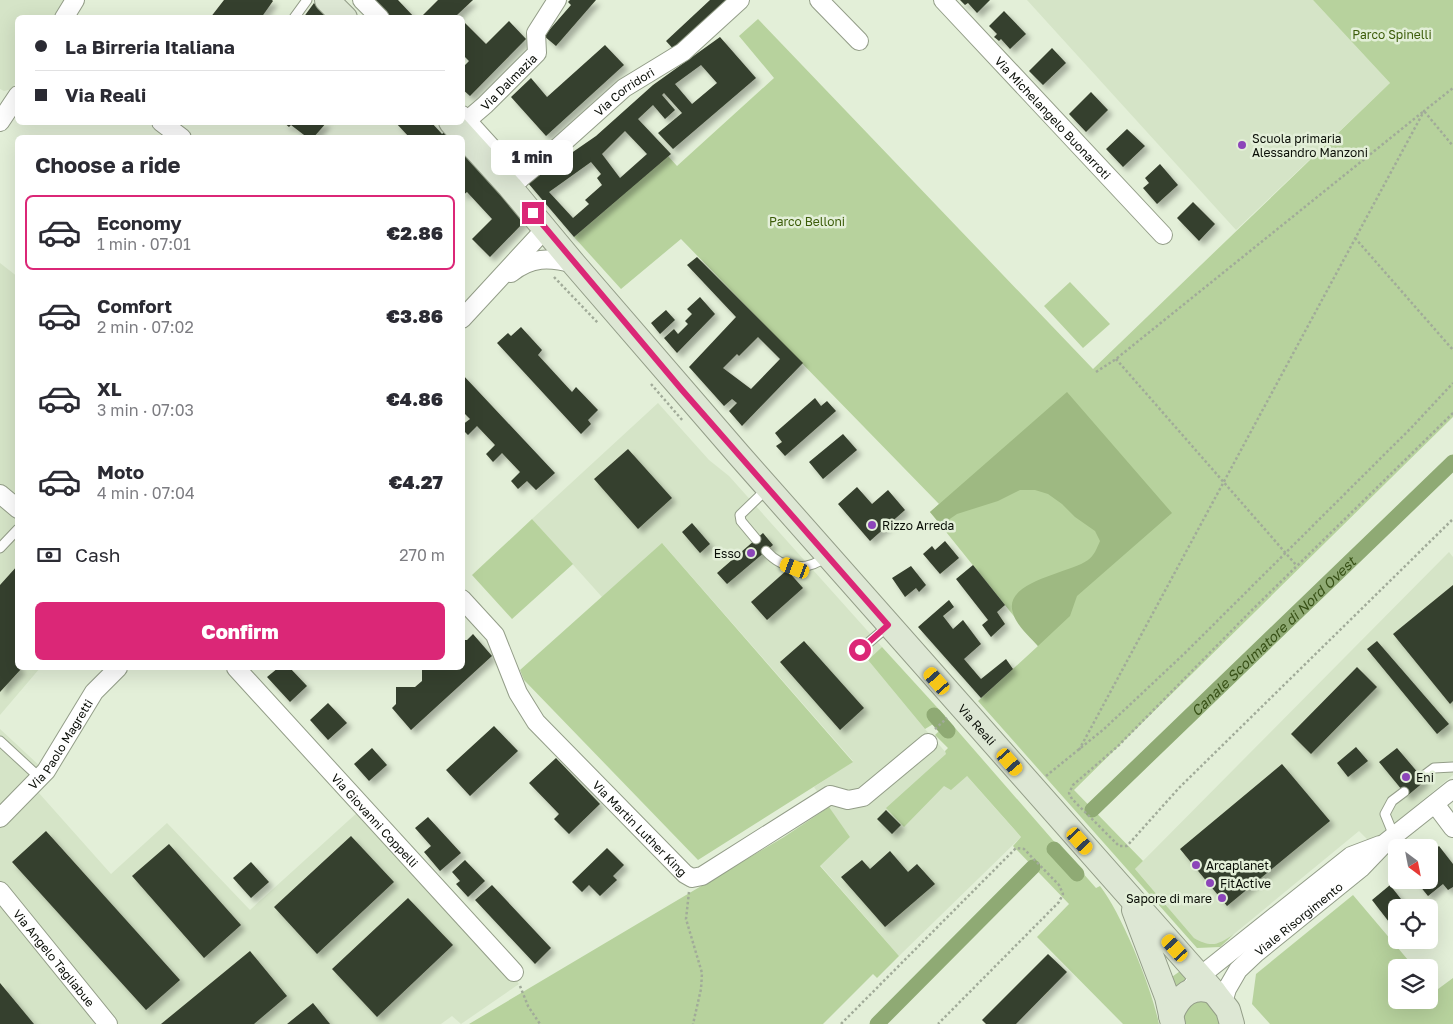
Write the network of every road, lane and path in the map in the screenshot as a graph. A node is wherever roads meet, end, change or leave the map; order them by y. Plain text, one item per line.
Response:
1 (75, 0) edge
2 (307, 0) edge
3 (327, 0) edge
4 (362, 0) edge
5 (557, 0) edge
6 (740, 0) edge
7 (819, 0) edge
8 (942, 0) edge
9 (66, 15) edge
10 (296, 15) edge
11 (342, 15) edge
12 (377, 15) edge
13 (858, 41) dead end
14 (1453, 88) edge
15 (10, 100) edge
16 (1424, 111) junction
17 (465, 118) edge
18 (0, 122) edge
19 (165, 125) edge
20 (462, 125) edge
21 (178, 135) edge
22 (1453, 146) edge
23 (515, 183) junction
24 (545, 229) junction
25 (1163, 235) dead end
26 (1355, 238) junction
27 (574, 264) junction
28 (498, 282) junction
29 (465, 315) edge
30 (1453, 350) edge
31 (1116, 359) junction
32 (1096, 372) dead end
33 (1453, 383) edge
34 (1453, 413) edge
35 (1224, 482) junction
36 (768, 488) junction
37 (0, 494) edge
38 (15, 506) edge
39 (1453, 519) edge
40 (15, 532) edge
41 (756, 539) dead end
42 (0, 548) edge
43 (766, 551) dead end
44 (1285, 552) junction
45 (827, 555) junction
46 (1297, 566) junction
47 (465, 602) edge
48 (888, 625) junction
49 (860, 650) dead end
50 (116, 670) edge
51 (238, 670) edge
52 (944, 721) dead end
53 (938, 726) dead end
54 (0, 741) edge
55 (928, 743) dead end
56 (1079, 750) junction
57 (1453, 767) edge
58 (1422, 777) dead end
59 (40, 778) junction
60 (1032, 788) junction
61 (1453, 789) edge
62 (1404, 792) dead end
63 (1435, 804) junction
64 (0, 818) edge
65 (1453, 828) edge
66 (1390, 839) edge
67 (1391, 839) edge
68 (1388, 841) edge
69 (1388, 842) edge
70 (692, 878) junction
71 (0, 891) edge
72 (1129, 897) junction
73 (514, 972) joint
74 (1214, 996) edge
75 (1172, 1020) edge
76 (108, 1024) edge
77 (540, 1024) edge
78 (693, 1024) edge
79 (841, 1024) edge
80 (938, 1024) edge

1 - 9 street
2 - 10 lane
3 - 11 main road
4 - 12 street
5 - 17 street, Via Dalmazia
6 - 23 street, Via Corridori
7 - 13 street
8 - 25 street, Via Michelangelo Buonarroti
14 - 16 path
15 - 18 street
16 - 22 path
16 - 26 path
16 - 31 path
19 - 21 street
20 - 23 main road, Via Reali
23 - 24 main road, Via Reali
24 - 27 main road, Via Reali
24 - 28 street
26 - 30 path
26 - 35 path
27 - 28 street
27 - 36 main road, Via Reali
28 - 29 street
31 - 32 path
31 - 35 path
33 - 44 path
34 - 46 path
35 - 44 path
35 - 56 path
36 - 41 lane
36 - 45 main road, Via Reali
37 - 38 street
39 - 46 path
40 - 42 lane
43 - 45 lane
44 - 46 path
44 - 56 path
45 - 48 main road, Via Reali
47 - 70 street, Via Martin Luther King
48 - 49 lane
48 - 60 main road, Via Reali
50 - 59 street, Via Paolo Magretti
51 - 73 street, Via Giovanni Coppelli
52 - 53 path
54 - 59 lane
55 - 70 street, Via Martin Luther King
56 - 60 path
57 - 58 lane
59 - 64 street, Via Paolo Magretti
60 - 72 main road, Via Reali
61 - 63 street, Viale Risorgimento
62 - 66 lane
63 - 65 street
63 - 67 street, Viale Risorgimento
68 - 74 street, Viale Risorgimento
69 - 74 street, Viale Risorgimento
70 - 78 path
71 - 76 street, Via Angelo Tagliabue
72 - 74 main road, Via Reali
72 - 75 main road, Via Reali
73 - 77 path
74 - 75 main road
79 - 80 path

